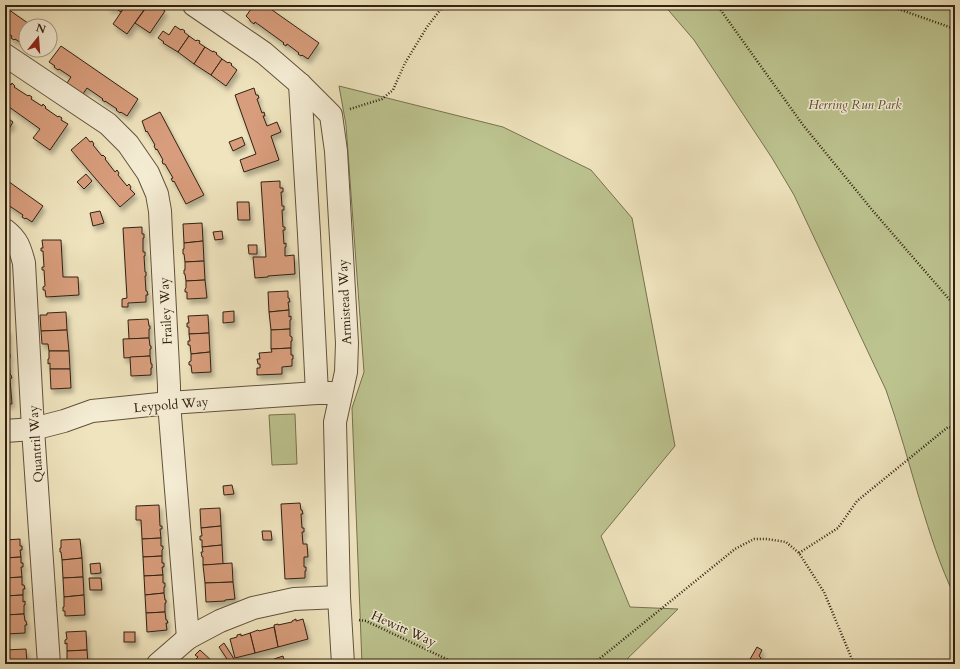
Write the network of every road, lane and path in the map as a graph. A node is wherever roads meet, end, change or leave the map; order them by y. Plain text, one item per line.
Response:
1 (194, 5) edge
2 (444, 5) edge
3 (717, 5) edge
4 (887, 5) edge
5 (955, 29) edge
6 (5, 55) edge
7 (300, 84) junction
8 (331, 115) junction
9 (5, 230) edge
10 (955, 306) edge
11 (317, 393) junction
12 (341, 393) junction
13 (169, 404) junction
14 (955, 428) edge
15 (33, 429) junction
16 (5, 431) edge
17 (799, 553) junction
18 (340, 608) junction
19 (188, 638) junction
20 (49, 664) edge
21 (158, 664) edge
22 (343, 664) edge
23 (457, 664) edge
24 (593, 664) edge
25 (854, 664) edge

1 - 7 street
2 - 8 path
3 - 10 path
4 - 5 path
6 - 13 street, Frailey Way
7 - 8 street
7 - 11 street
8 - 12 street, Armistead Way
9 - 15 street, Quantril Way
11 - 12 street, Leypold Way
11 - 13 street, Leypold Way
12 - 18 street, Armistead Way
13 - 15 street, Leypold Way
13 - 19 street, Frailey Way
14 - 17 path
15 - 16 street, Leypold Way
15 - 20 street, Quantril Way
17 - 24 path
17 - 25 path
18 - 19 street
18 - 22 street, Armistead Way
18 - 23 path, Hewitt Way
19 - 21 street

